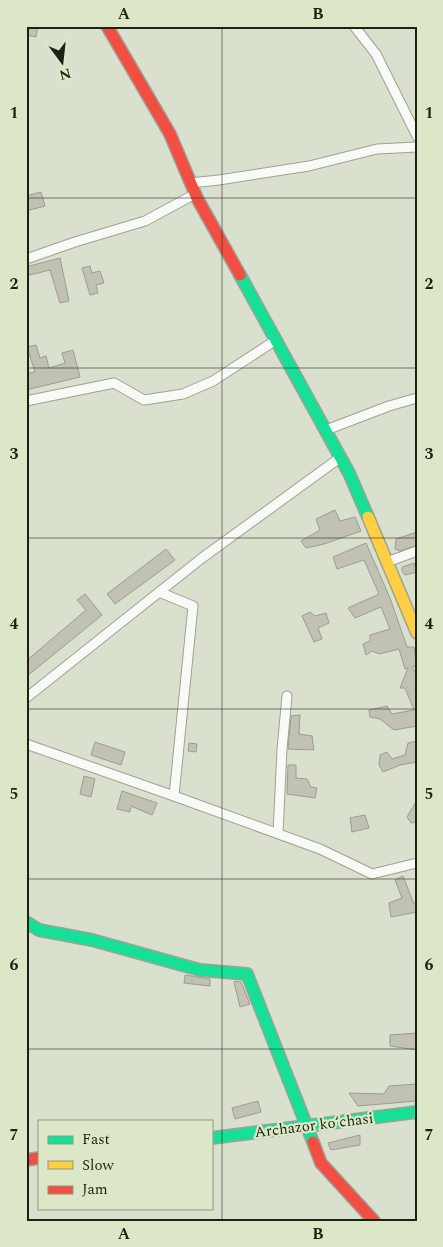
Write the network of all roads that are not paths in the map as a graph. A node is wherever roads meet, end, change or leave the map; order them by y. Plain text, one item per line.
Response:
1 (107, 26) edge
2 (354, 26) edge
3 (417, 136) edge
4 (417, 148) edge
5 (193, 188) junction
6 (26, 259) edge
7 (276, 340) junction
8 (417, 398) edge
9 (26, 401) edge
10 (326, 430) junction
11 (340, 457) junction
12 (417, 551) edge
13 (387, 562) junction
14 (159, 592) junction
15 (417, 632) edge
16 (287, 696) dead end
17 (26, 698) edge
18 (26, 744) edge
19 (174, 796) junction
20 (278, 834) junction
21 (417, 863) edge
22 (26, 922) edge
23 (417, 1112) edge
24 (308, 1126) junction
25 (212, 1138) edge
26 (374, 1221) edge

1 - 5 street
2 - 3 street
4 - 5 street
5 - 6 street
5 - 7 street
7 - 9 street
7 - 10 street
8 - 10 street
10 - 11 street
11 - 13 street
11 - 14 street
12 - 13 street
13 - 15 street
14 - 17 street
14 - 19 street
16 - 20 street
18 - 19 street
19 - 20 street
20 - 21 street
22 - 24 street
23 - 24 street, Archazor koʻchasi
24 - 25 street, Archazor koʻchasi
24 - 26 street

